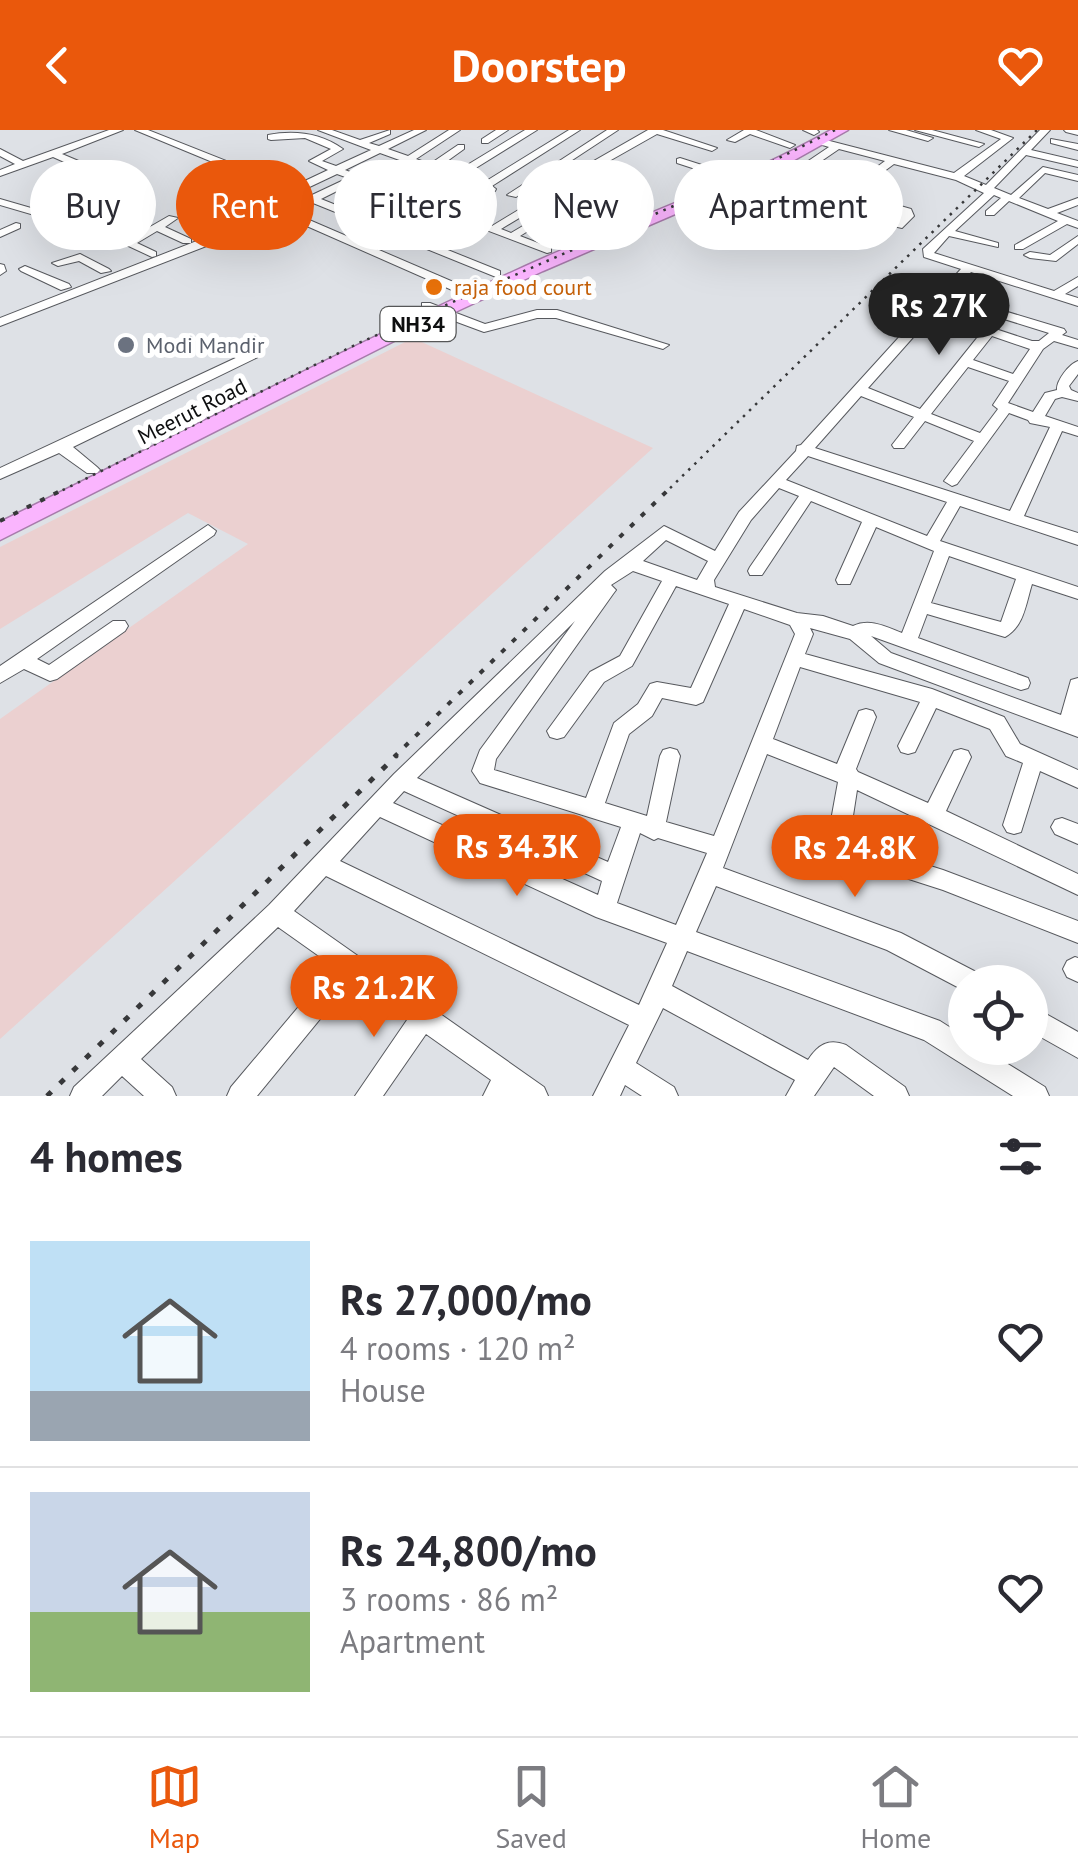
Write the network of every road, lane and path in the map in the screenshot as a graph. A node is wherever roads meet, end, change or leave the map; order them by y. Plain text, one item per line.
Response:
1 (78, 130) edge
2 (118, 130) edge
3 (140, 130) edge
4 (323, 130) edge
5 (421, 130) edge
6 (455, 130) edge
7 (503, 130) edge
8 (532, 130) edge
9 (575, 130) edge
10 (613, 130) edge
11 (655, 130) edge
12 (702, 130) edge
13 (750, 130) edge
14 (894, 130) edge
15 (920, 130) edge
16 (947, 130) edge
17 (969, 130) edge
18 (981, 130) edge
19 (1045, 130) edge
20 (1069, 130) edge
21 (387, 132) edge
22 (1078, 132) edge
23 (823, 135) edge
24 (271, 136) dead end
25 (96, 138) junction
26 (933, 139) dead end
27 (686, 140) junction
28 (732, 140) dead end
29 (485, 141) dead end
30 (1054, 141) dead end
31 (362, 143) junction
32 (790, 144) junction
33 (978, 144) dead end
34 (1078, 147) edge
35 (461, 148) dead end
36 (712, 148) dead end
37 (380, 150) junction
38 (1024, 151) junction
39 (0, 152) edge
40 (54, 154) junction
41 (894, 159) joint
42 (68, 160) edge
43 (217, 160) edge
44 (358, 160) edge
45 (409, 160) joint
46 (443, 160) edge
47 (482, 160) edge
48 (603, 160) edge
49 (767, 160) edge
50 (772, 160) edge
51 (804, 160) edge
52 (1072, 163) edge
53 (23, 165) junction
54 (334, 169) edge
55 (334, 171) edge
56 (1056, 172) junction
57 (0, 173) edge
58 (956, 177) junction
59 (1078, 178) edge
60 (314, 181) joint
61 (497, 182) edge
62 (334, 189) joint
63 (497, 191) edge
64 (988, 191) junction
65 (314, 192) edge
66 (512, 195) junction
67 (517, 197) edge
68 (314, 198) edge
69 (1010, 198) junction
70 (1078, 201) edge
71 (0, 202) edge
72 (674, 205) edge
73 (30, 211) edge
74 (1050, 212) junction
75 (990, 213) dead end
76 (173, 218) dead end
77 (1072, 222) edge
78 (16, 226) dead end
79 (314, 226) edge
80 (156, 227) joint
81 (497, 231) edge
82 (947, 232) junction
83 (0, 234) edge
84 (517, 234) edge
85 (176, 236) edge
86 (512, 237) junction
87 (517, 239) edge
88 (1078, 239) edge
89 (176, 245) edge
90 (994, 245) dead end
91 (1019, 247) dead end
92 (143, 250) edge
93 (188, 250) edge
94 (546, 250) edge
95 (152, 254) junction
96 (1030, 255) dead end
97 (58, 263) dead end
98 (26, 269) dead end
99 (968, 269) junction
100 (105, 272) junction
101 (496, 272) junction
102 (1078, 282) edge
103 (64, 287) junction
104 (460, 290) junction
105 (943, 296) junction
106 (1049, 297) junction
107 (1078, 302) edge
108 (435, 310) junction
109 (928, 311) junction
110 (0, 312) edge
111 (0, 322) edge
112 (392, 330) junction
113 (989, 331) junction
114 (1077, 339) edge
115 (663, 345) dead end
116 (1038, 346) junction
117 (260, 351) dead end
118 (964, 362) junction
119 (1078, 365) edge
120 (1016, 379) junction
121 (857, 389) junction
122 (1071, 394) edge
123 (1005, 409) junction
124 (923, 414) junction
125 (1034, 420) junction
126 (1057, 427) junction
127 (1078, 432) edge
128 (982, 439) junction
129 (898, 445) dead end
130 (60, 448) junction
131 (802, 449) junction
132 (92, 470) junction
133 (0, 474) edge
134 (775, 481) junction
135 (952, 481) dead end
136 (808, 494) junction
137 (955, 501) junction
138 (0, 515) edge
139 (871, 520) junction
140 (1014, 520) junction
141 (0, 532) edge
142 (208, 532) dead end
143 (1078, 538) edge
144 (937, 545) junction
145 (716, 558) junction
146 (628, 564) junction
147 (756, 571) dead end
148 (1026, 575) junction
149 (671, 580) junction
150 (844, 580) dead end
151 (704, 589) junction
152 (1078, 592) edge
153 (740, 602) junction
154 (921, 606) junction
155 (798, 620) junction
156 (119, 626) dead end
157 (856, 634) junction
158 (908, 642) junction
159 (795, 658) junction
160 (22, 660) junction
161 (0, 676) edge
162 (1021, 683) dead end
163 (1078, 685) edge
164 (932, 698) junction
165 (866, 717) dead end
166 (1073, 727) edge
167 (557, 731) dead end
168 (760, 742) junction
169 (908, 746) dead end
170 (670, 756) dead end
171 (961, 757) dead end
172 (1034, 760) junction
173 (846, 774) junction
174 (1078, 778) edge
175 (402, 780) junction
176 (378, 806) junction
177 (592, 811) junction
178 (933, 815) junction
179 (1014, 825) dead end
180 (643, 827) junction
181 (718, 848) junction
182 (838, 848) dead end
183 (867, 856) dead end
184 (323, 864) junction
185 (710, 874) junction
186 (615, 876) junction
187 (1078, 884) edge
188 (604, 910) junction
189 (278, 913) junction
190 (1078, 932) edge
191 (679, 938) junction
192 (350, 964) junction
193 (948, 969) edge
194 (658, 992) junction
195 (424, 1016) junction
196 (645, 1020) junction
197 (1048, 1028) edge
198 (1078, 1046) edge
199 (122, 1059) junction
200 (620, 1068) junction
201 (502, 1086) edge
202 (805, 1086) edge
203 (83, 1096) edge
204 (164, 1096) edge
205 (240, 1096) edge
206 (368, 1096) edge
207 (535, 1096) edge
208 (606, 1096) edge
209 (665, 1096) edge
210 (896, 1096) edge
211 (1036, 1096) edge

1 - 25 street
2 - 25 street
3 - 43 street
4 - 31 street
5 - 37 street
6 - 45 street
7 - 29 street
8 - 47 street
9 - 61 street
10 - 66 street
11 - 27 street
11 - 48 street
12 - 27 street
13 - 28 street
13 - 32 street
14 - 26 street
15 - 33 street
16 - 17 street
18 - 58 street
19 - 38 street
20 - 22 street
21 - 31 street
23 - 32 highway, Meerut Road / NH34
23 - 41 street
23 - 50 highway, Meerut Road / NH34
23 - 51 street
24 - 54 street
25 - 40 street
27 - 36 street
30 - 34 street
31 - 37 street
32 - 49 highway, Meerut Road / NH34
35 - 46 street
37 - 44 street
37 - 45 street
38 - 52 street
38 - 64 street
39 - 53 street
40 - 42 street
40 - 53 street
41 - 58 street
52 - 56 street
53 - 57 street
55 - 60 street
56 - 59 street
56 - 69 street
58 - 64 street
60 - 62 street
62 - 65 street
63 - 66 street
64 - 69 street
64 - 82 street
66 - 67 street
68 - 101 street
69 - 74 street
69 - 75 street
70 - 74 street
71 - 73 street
72 - 108 highway, Meerut Road / NH34
74 - 77 street
76 - 80 street
77 - 91 street
78 - 83 street
79 - 104 street
80 - 85 street
81 - 86 street
82 - 90 street
82 - 99 street
84 - 86 street
86 - 87 street
88 - 96 street
89 - 95 street
92 - 95 street
93 - 111 street
94 - 101 highway, Meerut Road / NH34
95 - 100 street
97 - 100 street
98 - 103 street
99 - 105 street
99 - 106 street
100 - 103 street
101 - 104 highway, Meerut Road / NH34
102 - 106 street
103 - 110 street
104 - 108 highway, Meerut Road / NH34
105 - 109 street
105 - 114 street
106 - 107 street
108 - 112 highway, Meerut Road / NH34
108 - 115 street
109 - 113 street
109 - 121 street
112 - 132 highway, Meerut Road / NH34
112 - 141 highway, Meerut Road / NH34
113 - 116 street
113 - 118 street
114 - 116 street
116 - 120 street
117 - 130 street
118 - 120 street
118 - 124 street
119 - 122 street
120 - 123 street
121 - 124 street
121 - 131 street
122 - 125 street
123 - 125 street
123 - 128 street
124 - 128 street
124 - 129 street
125 - 126 street
126 - 127 street
126 - 140 street
128 - 135 street
130 - 132 street
130 - 133 street
131 - 134 street
131 - 137 street
132 - 138 highway, Meerut Road / NH34
134 - 136 street
134 - 145 street
136 - 139 street
136 - 147 street
137 - 140 street
137 - 144 street
139 - 144 street
139 - 150 street
140 - 143 street
142 - 160 street
144 - 148 street
144 - 154 street
145 - 146 street
145 - 151 street
146 - 149 street
146 - 175 street
146 - 177 street
148 - 152 street
148 - 154 street
149 - 151 street
149 - 167 street
151 - 153 street
153 - 155 street
153 - 177 street
154 - 158 street
155 - 157 street
155 - 159 street
156 - 160 street
157 - 158 street
157 - 166 street
158 - 162 street
159 - 164 street
159 - 168 street
160 - 161 street
163 - 166 street
164 - 169 street
164 - 172 street
165 - 173 street
168 - 173 street
168 - 181 street
170 - 180 street
171 - 178 street
172 - 174 street
172 - 179 street
173 - 178 street
173 - 182 street
175 - 176 street
175 - 186 street
176 - 184 street
176 - 188 street
177 - 180 street
178 - 187 street
180 - 181 street
180 - 186 street
181 - 185 street
183 - 190 street
184 - 189 street
184 - 196 street
185 - 191 street
185 - 193 street
186 - 188 street
188 - 191 street
189 - 192 street
189 - 199 street
191 - 194 street
191 - 211 street
192 - 195 street
192 - 205 street
194 - 196 street
194 - 202 street
195 - 201 street
195 - 206 street
196 - 200 street
197 - 198 street
199 - 203 street
199 - 204 street
200 - 208 street
200 - 209 street
201 - 207 street
202 - 210 street

